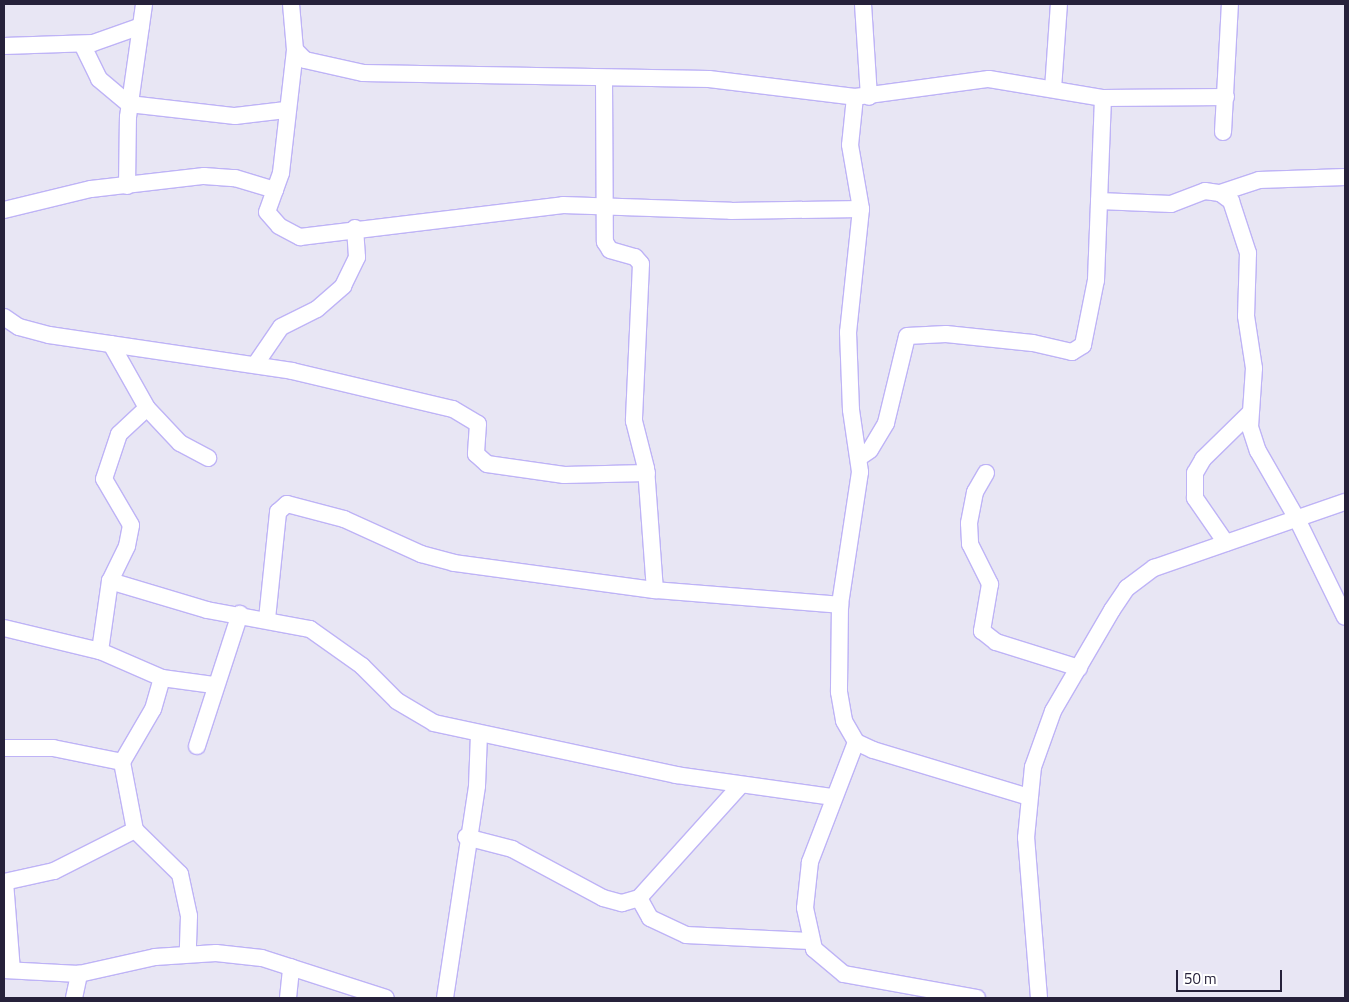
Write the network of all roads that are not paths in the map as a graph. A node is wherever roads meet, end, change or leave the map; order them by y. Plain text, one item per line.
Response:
1 (144, 4) edge
2 (291, 4) edge
3 (864, 4) edge
4 (1059, 4) edge
5 (1230, 4) edge
6 (140, 26) junction
7 (82, 44) junction
8 (4, 46) edge
9 (295, 50) junction
10 (604, 78) junction
11 (1052, 89) junction
12 (862, 97) junction
13 (1226, 97) junction
14 (1102, 98) junction
15 (129, 104) junction
16 (286, 110) junction
17 (1223, 132) dead end
18 (1345, 177) edge
19 (127, 186) junction
20 (274, 190) junction
21 (1220, 193) junction
22 (1099, 201) junction
23 (605, 203) junction
24 (862, 209) junction
25 (4, 210) edge
26 (356, 228) junction
27 (4, 317) edge
28 (111, 344) junction
29 (255, 365) junction
30 (147, 408) junction
31 (1249, 414) junction
32 (860, 457) junction
33 (208, 458) dead end
34 (647, 473) junction
35 (986, 473) dead end
36 (1345, 502) edge
37 (1296, 517) junction
38 (1226, 543) junction
39 (110, 581) junction
40 (655, 590) junction
41 (840, 605) junction
42 (240, 614) junction
43 (1345, 617) edge
44 (268, 619) junction
45 (4, 628) edge
46 (100, 651) junction
47 (1079, 668) junction
48 (162, 678) junction
49 (214, 685) junction
50 (479, 734) junction
51 (856, 742) junction
52 (197, 746) dead end
53 (4, 748) edge
54 (122, 762) junction
55 (740, 786) junction
56 (832, 797) junction
57 (1029, 797) junction
58 (135, 830) junction
59 (466, 837) junction
60 (4, 882) edge
61 (640, 898) junction
62 (810, 941) junction
63 (188, 954) junction
64 (291, 967) junction
65 (8, 970) edge
66 (79, 974) junction
67 (361, 992) edge
68 (950, 996) edge
69 (74, 998) edge
70 (288, 998) edge
71 (386, 998) edge
72 (445, 998) edge
73 (977, 998) edge
74 (1039, 998) edge

1 - 6 street
2 - 9 street
3 - 12 street
4 - 11 street
5 - 13 street
6 - 7 street
6 - 15 street
7 - 8 street
7 - 15 street
9 - 10 street
9 - 16 street
10 - 12 street
10 - 23 street
11 - 12 street
11 - 14 street
12 - 24 street
13 - 14 street
13 - 17 street
14 - 22 street
15 - 16 street
15 - 19 street
16 - 20 street
18 - 21 street
19 - 20 street
19 - 25 street
20 - 26 street
21 - 22 street
21 - 31 street
22 - 32 street
23 - 24 street
23 - 26 street
23 - 34 street
24 - 32 street
26 - 29 street
27 - 28 street
28 - 29 street
28 - 30 street
29 - 34 street
30 - 33 street
30 - 39 street
31 - 37 street
31 - 38 street
32 - 41 street
34 - 40 street
35 - 47 street
36 - 37 street
37 - 38 street
37 - 43 street
38 - 47 street
39 - 42 street
39 - 46 street
40 - 41 street
40 - 44 street
41 - 51 street
42 - 44 street
42 - 49 street
44 - 50 street
45 - 46 street
46 - 48 street
47 - 57 street
48 - 49 street
48 - 54 street
49 - 52 street
50 - 55 street
50 - 59 street
51 - 56 street
51 - 57 street
53 - 54 street
54 - 58 street
55 - 56 street
55 - 61 street
56 - 62 street
57 - 74 street
58 - 60 street
58 - 63 street
59 - 61 street
59 - 72 street
60 - 65 street
61 - 62 street
62 - 68 street
63 - 64 street
63 - 66 street
64 - 67 street
64 - 70 street
65 - 66 street
66 - 69 street
67 - 71 street
68 - 73 street

